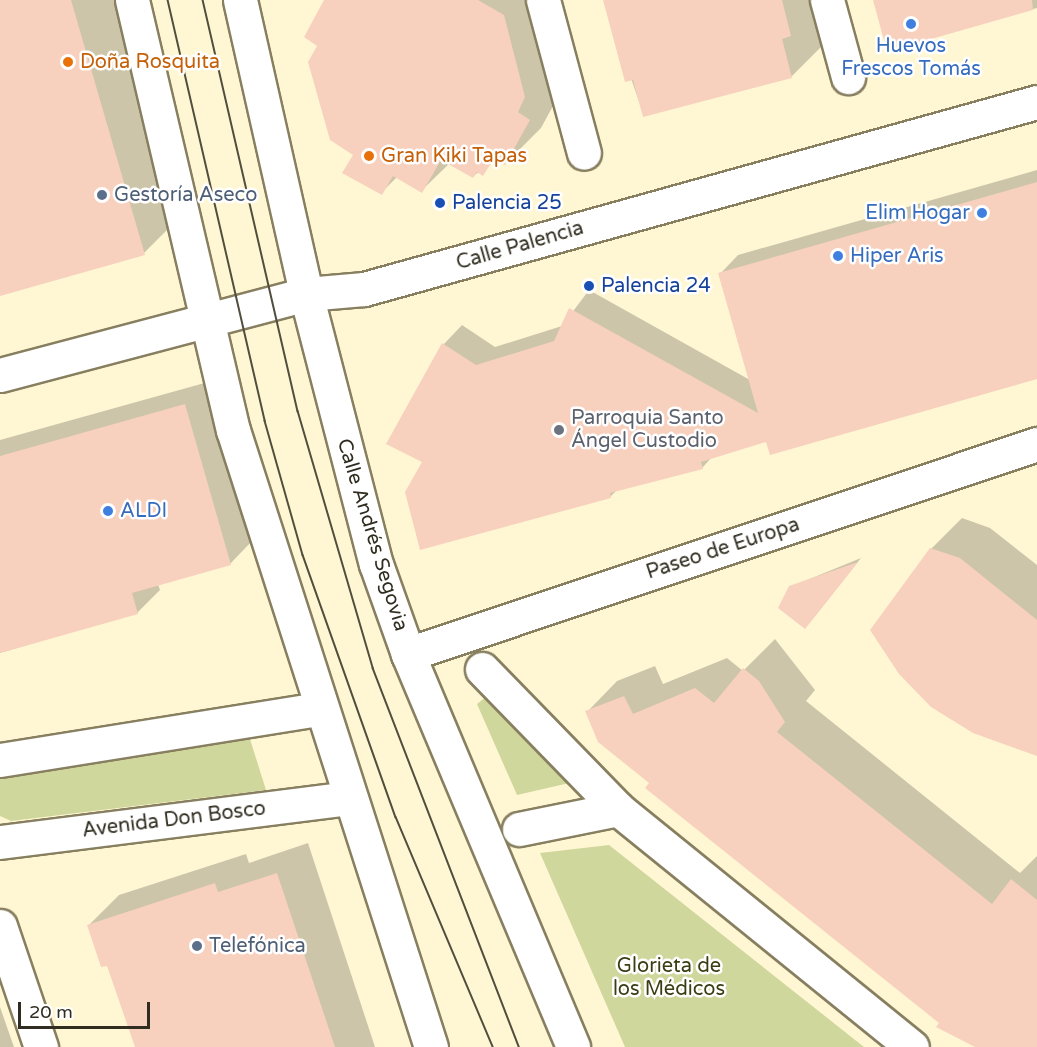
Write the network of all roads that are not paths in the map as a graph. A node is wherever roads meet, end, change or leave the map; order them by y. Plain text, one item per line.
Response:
1 (132, 0) edge
2 (240, 0) edge
3 (543, 0) edge
4 (827, 0) edge
5 (848, 77) dead end
6 (1037, 102) edge
7 (584, 153) dead end
8 (306, 294) junction
9 (206, 318) junction
10 (0, 375) edge
11 (1037, 444) edge
12 (408, 654) junction
13 (482, 669) dead end
14 (320, 709) junction
15 (0, 760) edge
16 (348, 798) junction
17 (618, 809) junction
18 (519, 829) dead end
19 (0, 842) edge
20 (0, 926) edge
21 (41, 1047) edge
22 (431, 1047) edge
23 (573, 1047) edge
24 (912, 1047) edge

1 - 9 main road
2 - 8 main road, Calle Andrés Segovia
3 - 7 main road
4 - 5 main road
6 - 8 main road, Calle Palencia
8 - 9 main road, Calle Palencia
8 - 12 main road, Calle Andrés Segovia
9 - 10 main road, Calle Palencia
9 - 14 main road
11 - 12 main road, Paseo de Europa
12 - 23 main road, Calle Andrés Segovia
13 - 17 main road
14 - 15 main road
14 - 16 main road
16 - 19 main road, Avenida Don Bosco
16 - 22 main road
17 - 18 main road
17 - 24 main road
20 - 21 main road

